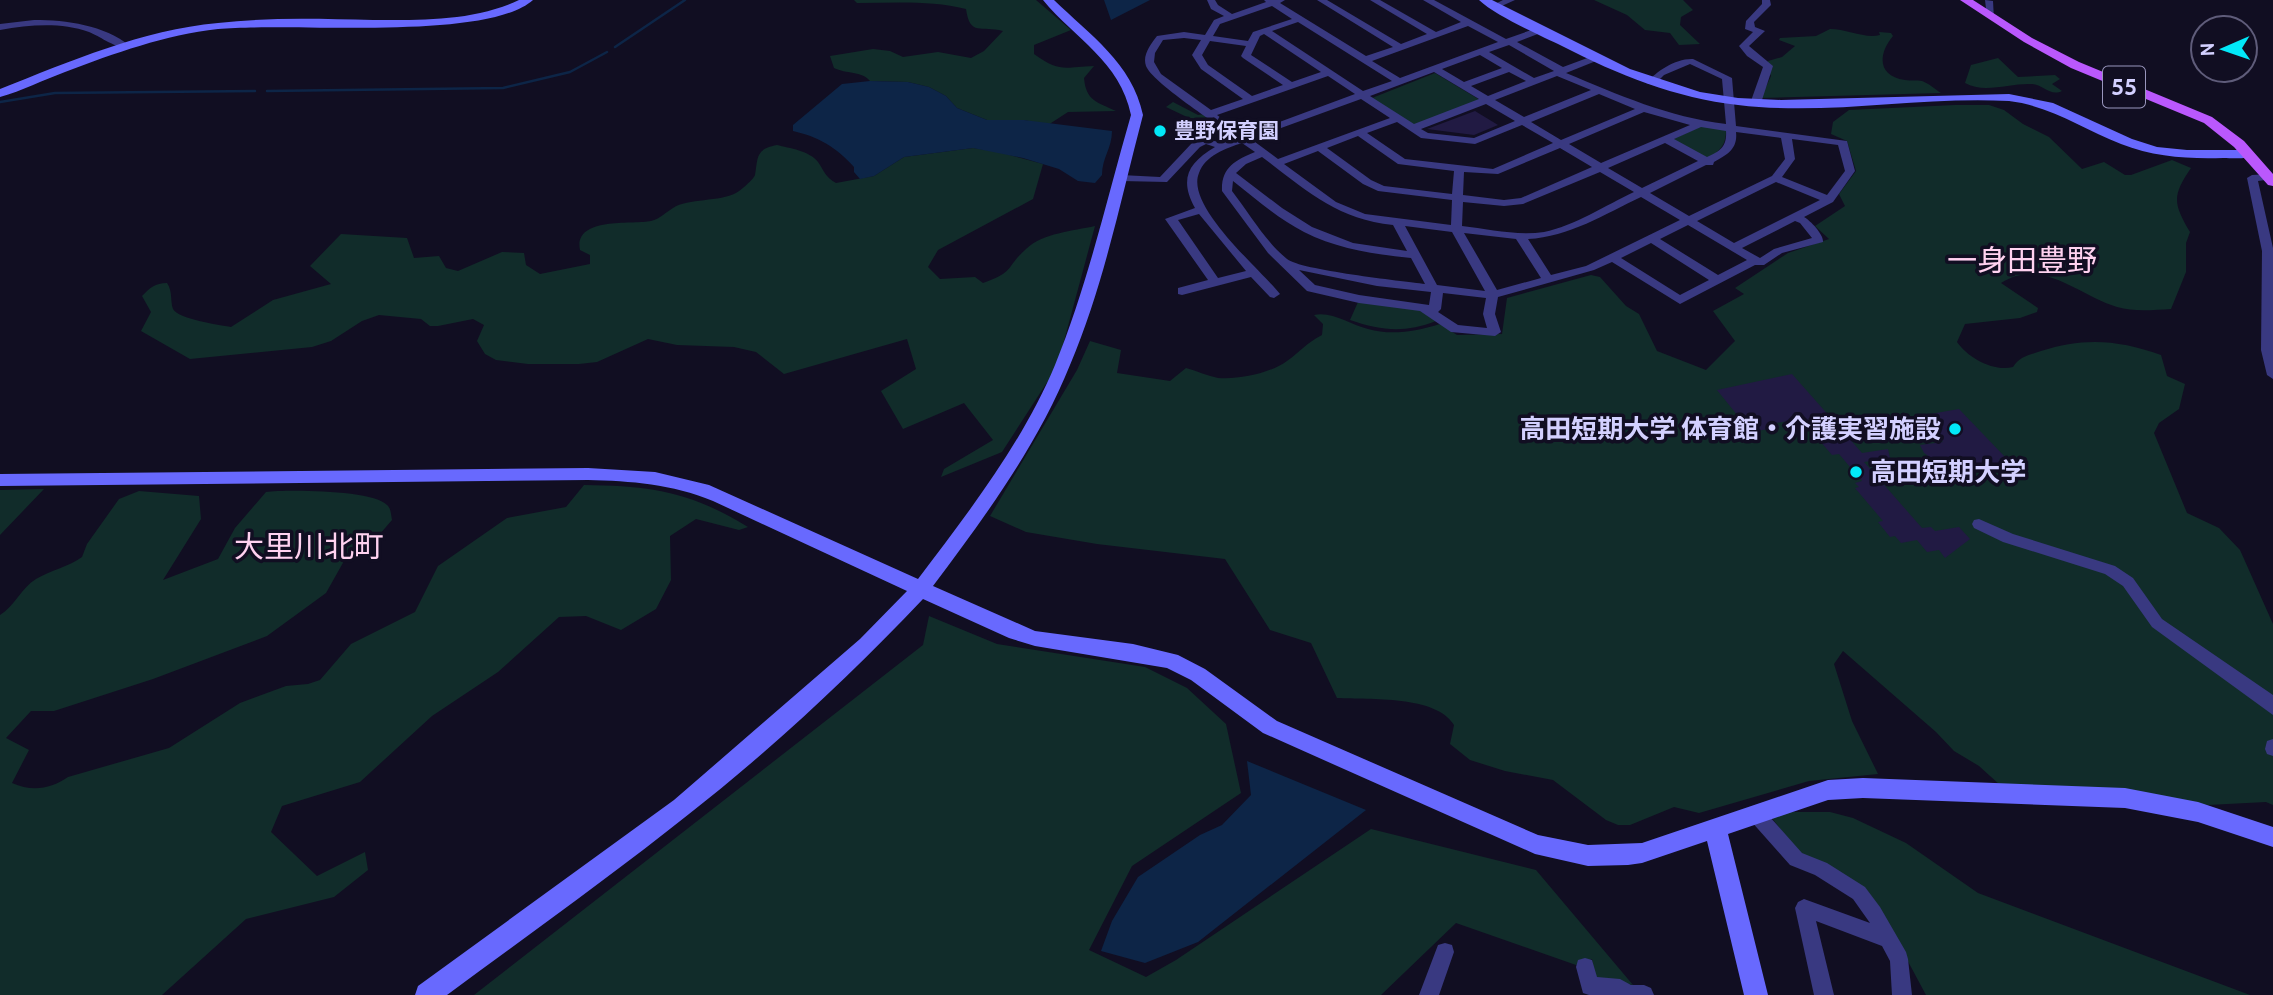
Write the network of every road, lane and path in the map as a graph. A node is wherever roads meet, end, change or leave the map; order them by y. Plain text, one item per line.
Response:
1 (528, 0) edge
2 (1048, 0) edge
3 (1211, 0) edge
4 (1321, 0) edge
5 (1374, 0) edge
6 (1427, 0) edge
7 (1511, 0) edge
8 (1766, 0) edge
9 (1965, 0) edge
10 (1274, 1) edge
11 (1989, 1) edge
12 (1489, 3) edge
13 (1230, 16) junction
14 (1991, 17) junction
15 (1299, 19) junction
16 (1468, 23) junction
17 (0, 27) edge
18 (1540, 30) junction
19 (1265, 31) junction
20 (1435, 35) junction
21 (1207, 38) junction
22 (1506, 42) junction
23 (1252, 44) junction
24 (125, 46) junction
25 (1400, 47) junction
26 (1480, 51) junction
27 (1593, 59) junction
28 (1365, 60) junction
29 (1434, 68) junction
30 (1510, 68) junction
31 (1560, 72) junction
32 (1328, 73) junction
33 (1399, 81) junction
34 (1534, 82) junction
35 (1651, 83) junction
36 (1464, 85) junction
37 (1290, 86) junction
38 (1597, 91) junction
39 (0, 93) edge
40 (1362, 95) junction
41 (1488, 99) junction
42 (1251, 100) junction
43 (1728, 100) junction
44 (1756, 103) junction
45 (1643, 109) junction
46 (1210, 114) junction
47 (1398, 118) junction
48 (1524, 121) junction
49 (1700, 124) junction
50 (1731, 127) junction
51 (1414, 128) junction
52 (1360, 133) junction
53 (1786, 135) junction
54 (1242, 139) junction
55 (1665, 139) junction
56 (1562, 144) junction
57 (1223, 146) junction
58 (1320, 148) junction
59 (1263, 153) junction
60 (2248, 154) junction
61 (1277, 163) junction
62 (1709, 163) junction
63 (1601, 167) junction
64 (1459, 169) junction
65 (1230, 173) junction
66 (1121, 178) junction
67 (1776, 178) junction
68 (2271, 180) edge
69 (1643, 193) junction
70 (1458, 197) junction
71 (1829, 200) junction
72 (1202, 209) junction
73 (1796, 217) junction
74 (1689, 220) junction
75 (1397, 223) junction
76 (1456, 229) junction
77 (1520, 236) junction
78 (1651, 238) junction
79 (1735, 247) junction
80 (1414, 255) junction
81 (1612, 257) junction
82 (1755, 260) junction
83 (1286, 264) junction
84 (1252, 273) junction
85 (1548, 280) junction
86 (1717, 280) junction
87 (1215, 282) junction
88 (1435, 289) junction
89 (1182, 291) dead end
90 (1274, 294) dead end
91 (1492, 295) junction
92 (1422, 307) junction
93 (2273, 375) edge
94 (0, 480) edge
95 (1979, 524) dead end
96 (920, 590) junction
97 (2273, 708) edge
98 (1756, 814) junction
99 (1715, 827) junction
100 (2273, 837) edge
101 (1890, 940) junction
102 (1445, 952) dead end
103 (1586, 967) dead end
104 (1631, 994) edge
105 (427, 995) edge
106 (1429, 995) edge
107 (1756, 995) edge
108 (1824, 995) edge
109 (1902, 995) edge

1 - 24 street
2 - 66 street
3 - 13 street
4 - 25 street
5 - 20 street
6 - 16 street
7 - 12 street
8 - 44 street
9 - 14 main road, 55
10 - 13 street
10 - 15 street
11 - 14 street
12 - 18 street
13 - 21 street
14 - 60 main road, 55
15 - 19 street
15 - 28 street
16 - 20 street
16 - 22 street
17 - 24 street
18 - 22 street
18 - 27 street
19 - 23 street
19 - 32 street
20 - 25 street
21 - 23 street
21 - 42 street
21 - 46 street
22 - 26 street
22 - 31 street
23 - 37 street
24 - 39 street
25 - 28 street
26 - 29 street
26 - 30 street
27 - 31 street
27 - 35 street
28 - 33 street
29 - 33 street
29 - 36 street
30 - 34 street
30 - 36 street
31 - 34 street
31 - 38 street
32 - 37 street
32 - 40 street
33 - 40 street
34 - 41 street
35 - 43 street
35 - 43 street
36 - 41 street
37 - 42 street
38 - 45 street
38 - 48 street
40 - 47 street
40 - 54 street
41 - 48 street
41 - 51 street
42 - 46 street
43 - 44 street
43 - 50 street
44 - 60 street
45 - 49 street
45 - 56 street
46 - 54 street
47 - 51 street
47 - 52 street
48 - 51 street
48 - 56 street
49 - 50 street
49 - 55 street
50 - 53 street
50 - 62 street
52 - 58 street
52 - 64 street
53 - 67 street
53 - 71 street
54 - 57 street
54 - 59 street
55 - 62 street
55 - 63 street
56 - 63 street
56 - 64 street
57 - 66 street
57 - 72 street
58 - 61 street
58 - 70 street
59 - 61 street
59 - 65 street
60 - 68 main road, 55
61 - 75 street
62 - 69 street
63 - 69 street
63 - 70 street
64 - 70 street
65 - 80 street
65 - 83 street
66 - 96 street
67 - 71 street
67 - 74 street
68 - 93 street
69 - 74 street
69 - 77 street
70 - 76 street
71 - 73 street
72 - 84 street
72 - 87 street
73 - 79 street
73 - 82 street
74 - 78 street
74 - 79 street
75 - 76 street
75 - 80 street
76 - 77 street
76 - 91 street
77 - 85 street
78 - 81 street
78 - 86 street
79 - 82 street
80 - 88 street
81 - 85 street
81 - 86 street
82 - 86 street
83 - 88 street
83 - 92 street
84 - 87 street
84 - 90 street
85 - 91 street
87 - 89 street
88 - 91 street
88 - 92 street
91 - 92 street
94 - 96 street
95 - 97 street
96 - 99 street
96 - 105 street
98 - 99 street
98 - 100 street
98 - 101 street
99 - 107 street
101 - 108 street
101 - 109 street
102 - 106 street
103 - 104 street

